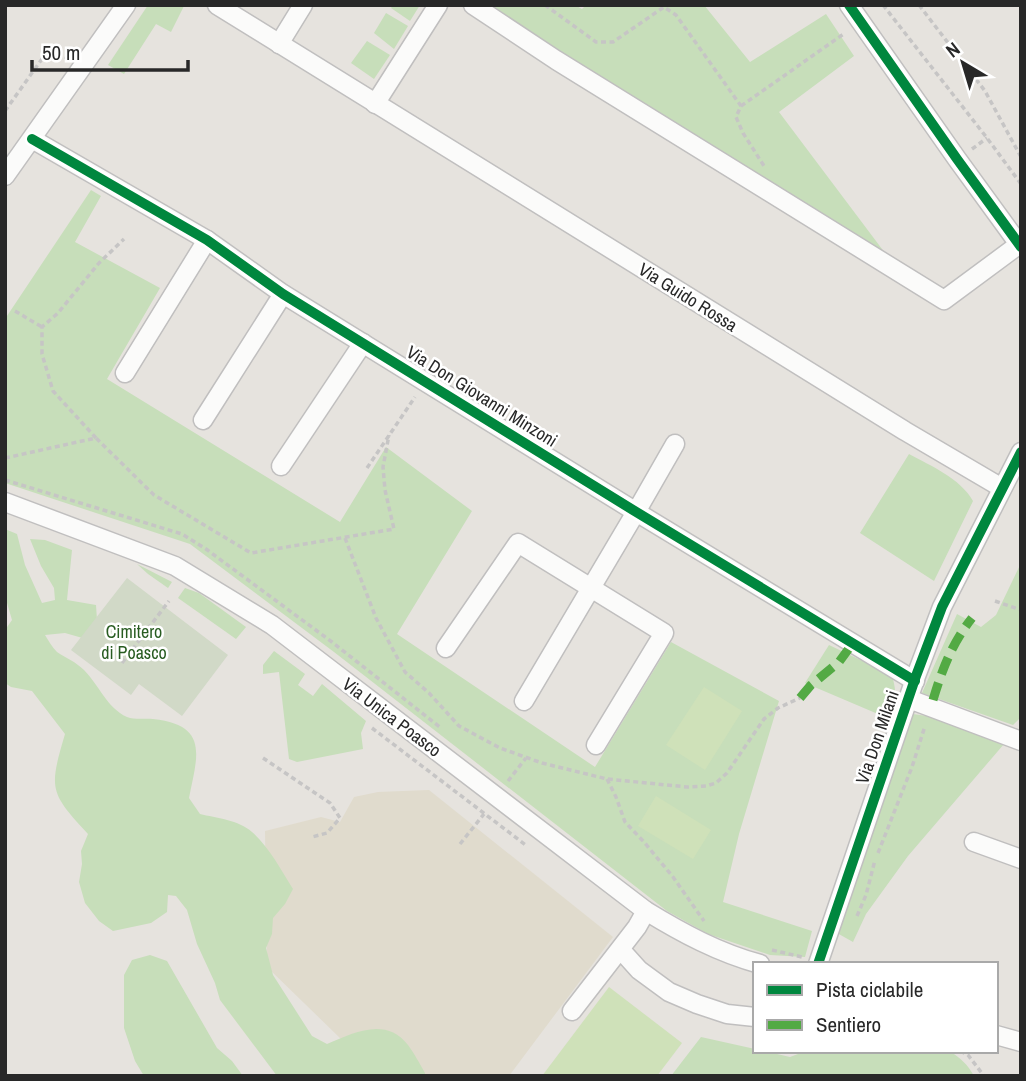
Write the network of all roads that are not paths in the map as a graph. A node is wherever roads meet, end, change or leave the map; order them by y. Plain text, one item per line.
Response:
1 (126, 5) edge
2 (217, 5) edge
3 (303, 5) edge
4 (438, 5) edge
5 (473, 5) edge
6 (849, 5) edge
7 (279, 44) junction
8 (375, 104) junction
9 (32, 139) junction
10 (5, 176) edge
11 (208, 240) junction
12 (1020, 245) edge
13 (283, 294) junction
14 (362, 343) junction
15 (125, 373) dead end
16 (203, 420) dead end
17 (675, 444) dead end
18 (1021, 452) edge
19 (281, 466) dead end
20 (1002, 488) junction
21 (5, 502) edge
22 (636, 512) junction
23 (592, 587) junction
24 (446, 648) dead end
25 (915, 681) junction
26 (909, 699) junction
27 (524, 701) dead end
28 (1021, 741) edge
29 (596, 745) dead end
30 (974, 842) dead end
31 (1021, 859) edge
32 (646, 911) junction
33 (621, 950) junction
34 (761, 956) edge
35 (813, 961) edge
36 (572, 1011) dead end
37 (753, 1017) edge
38 (998, 1036) edge
39 (1021, 1042) edge

1 - 9 street
2 - 7 street, Via Guido Rossa
3 - 7 street
4 - 8 street
5 - 12 street
6 - 12 street
7 - 8 street, Via Guido Rossa
8 - 20 street, Via Guido Rossa
9 - 10 street
9 - 11 street, Via Don Giovanni Minzoni
11 - 13 street, Via Don Giovanni Minzoni
11 - 15 street
13 - 14 street, Via Don Giovanni Minzoni
13 - 16 street
14 - 19 street
14 - 22 street, Via Don Giovanni Minzoni
17 - 22 street
18 - 20 street, Via Don Milani
20 - 25 street, Via Don Milani
21 - 32 street, Via Unica Poasco
22 - 23 street
22 - 25 street, Via Don Giovanni Minzoni
23 - 24 street
23 - 27 street
23 - 29 street
25 - 26 street, Via Don Milani
26 - 28 street, Via Don Milani
26 - 35 street, Via Don Milani
30 - 31 street
32 - 33 street
32 - 34 street, Via Unica Poasco
33 - 36 street
33 - 37 street
38 - 39 street

